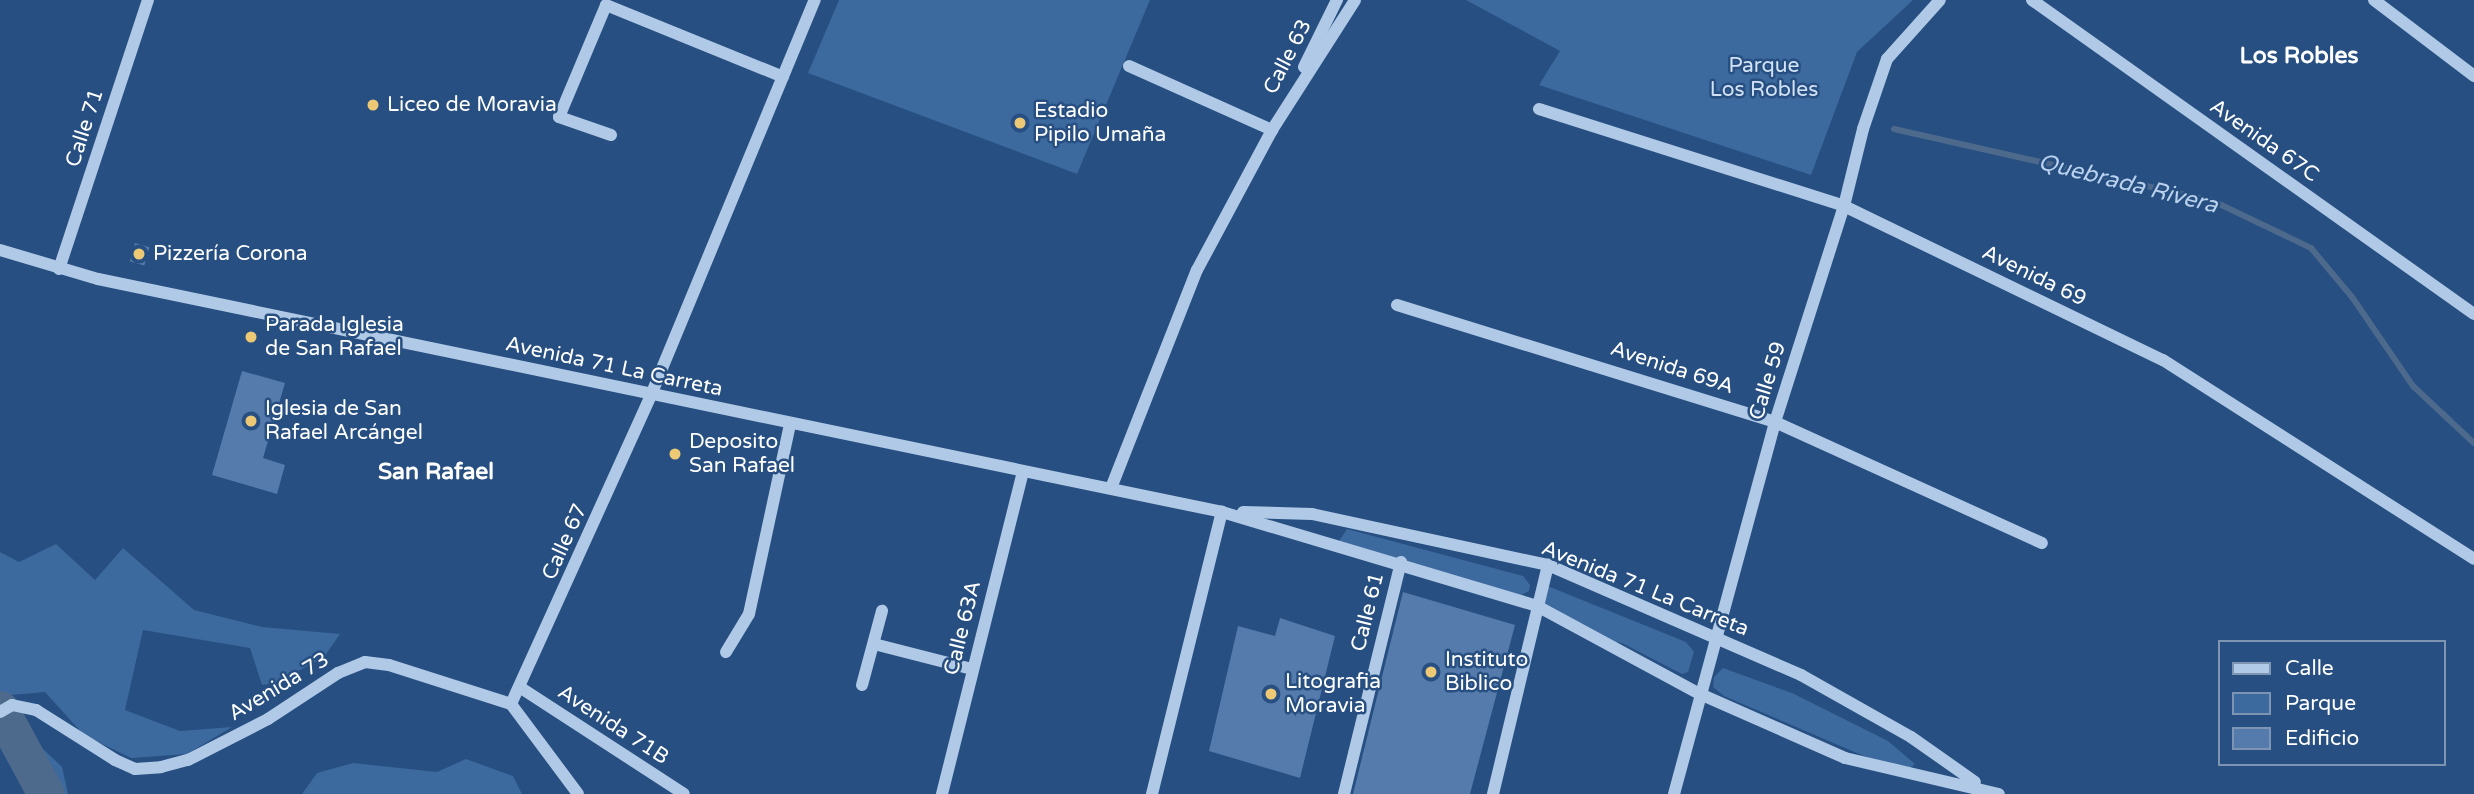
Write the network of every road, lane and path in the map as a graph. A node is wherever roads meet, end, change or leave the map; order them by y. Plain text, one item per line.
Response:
1 (148, 0) edge
2 (815, 0) edge
3 (1337, 0) edge
4 (1354, 0) edge
5 (1940, 0) edge
6 (2032, 0) edge
7 (2374, 0) edge
8 (1129, 66) dead end
9 (2474, 76) edge
10 (783, 77) junction
11 (1539, 109) dead end
12 (1272, 130) junction
13 (611, 135) dead end
14 (1844, 206) junction
15 (0, 250) edge
16 (59, 269) junction
17 (1397, 305) dead end
18 (2474, 314) edge
19 (651, 395) junction
20 (1775, 422) junction
21 (790, 425) junction
22 (1023, 472) junction
23 (1111, 488) junction
24 (1222, 512) junction
25 (2042, 543) dead end
26 (2474, 559) edge
27 (1401, 562) junction
28 (1548, 565) junction
29 (1536, 606) junction
30 (882, 611) dead end
31 (1717, 638) junction
32 (874, 644) junction
33 (726, 652) dead end
34 (972, 669) junction
35 (862, 685) dead end
36 (521, 688) junction
37 (1700, 694) junction
38 (512, 704) junction
39 (0, 712) edge
40 (1980, 786) junction
41 (578, 794) edge
42 (684, 794) edge
43 (942, 794) edge
44 (1152, 794) edge
45 (1344, 794) edge
46 (1493, 794) edge
47 (1674, 794) edge
48 (1998, 794) edge

1 - 16 street, Calle 71
2 - 10 street, Calle 67
3 - 12 street, Calle 63
4 - 12 street
5 - 14 street, Calle 59
6 - 18 street, Avenida 67C
7 - 9 street
8 - 12 street
10 - 13 street
10 - 19 street, Calle 67
11 - 14 street, Avenida 69
12 - 23 street
14 - 20 street, Calle 59
14 - 26 street, Avenida 69
15 - 16 street, Avenida 71 La Carreta
16 - 19 street, Avenida 71 La Carreta
17 - 20 street, Avenida 69A
19 - 21 street, Avenida 71 La Carreta
19 - 36 street, Calle 67
20 - 25 street, Avenida 69A
20 - 31 street, Calle 59
21 - 22 street, Avenida 71 La Carreta
21 - 33 street
22 - 23 street, Avenida 71 La Carreta
22 - 34 street, Calle 63A
23 - 24 street, Avenida 71 La Carreta
24 - 27 street, Avenida 71 La Carreta
24 - 28 street, Avenida 71 La Carreta
24 - 44 street
27 - 29 street, Avenida 71 La Carreta
27 - 45 street, Calle 61
28 - 29 street
28 - 31 street, Avenida 71 La Carreta
29 - 37 street, Avenida 71 La Carreta
29 - 46 street
30 - 32 street
31 - 37 street, Calle 59
31 - 40 street, Avenida 71 La Carreta
32 - 34 street
32 - 35 street
34 - 43 street, Calle 63A
36 - 38 street, Calle 67
36 - 42 street, Avenida 71B
37 - 40 street, Avenida 71 La Carreta
37 - 47 street, Calle 59
38 - 39 street, Avenida 73
38 - 41 street
40 - 48 street, Avenida 71 La Carreta

